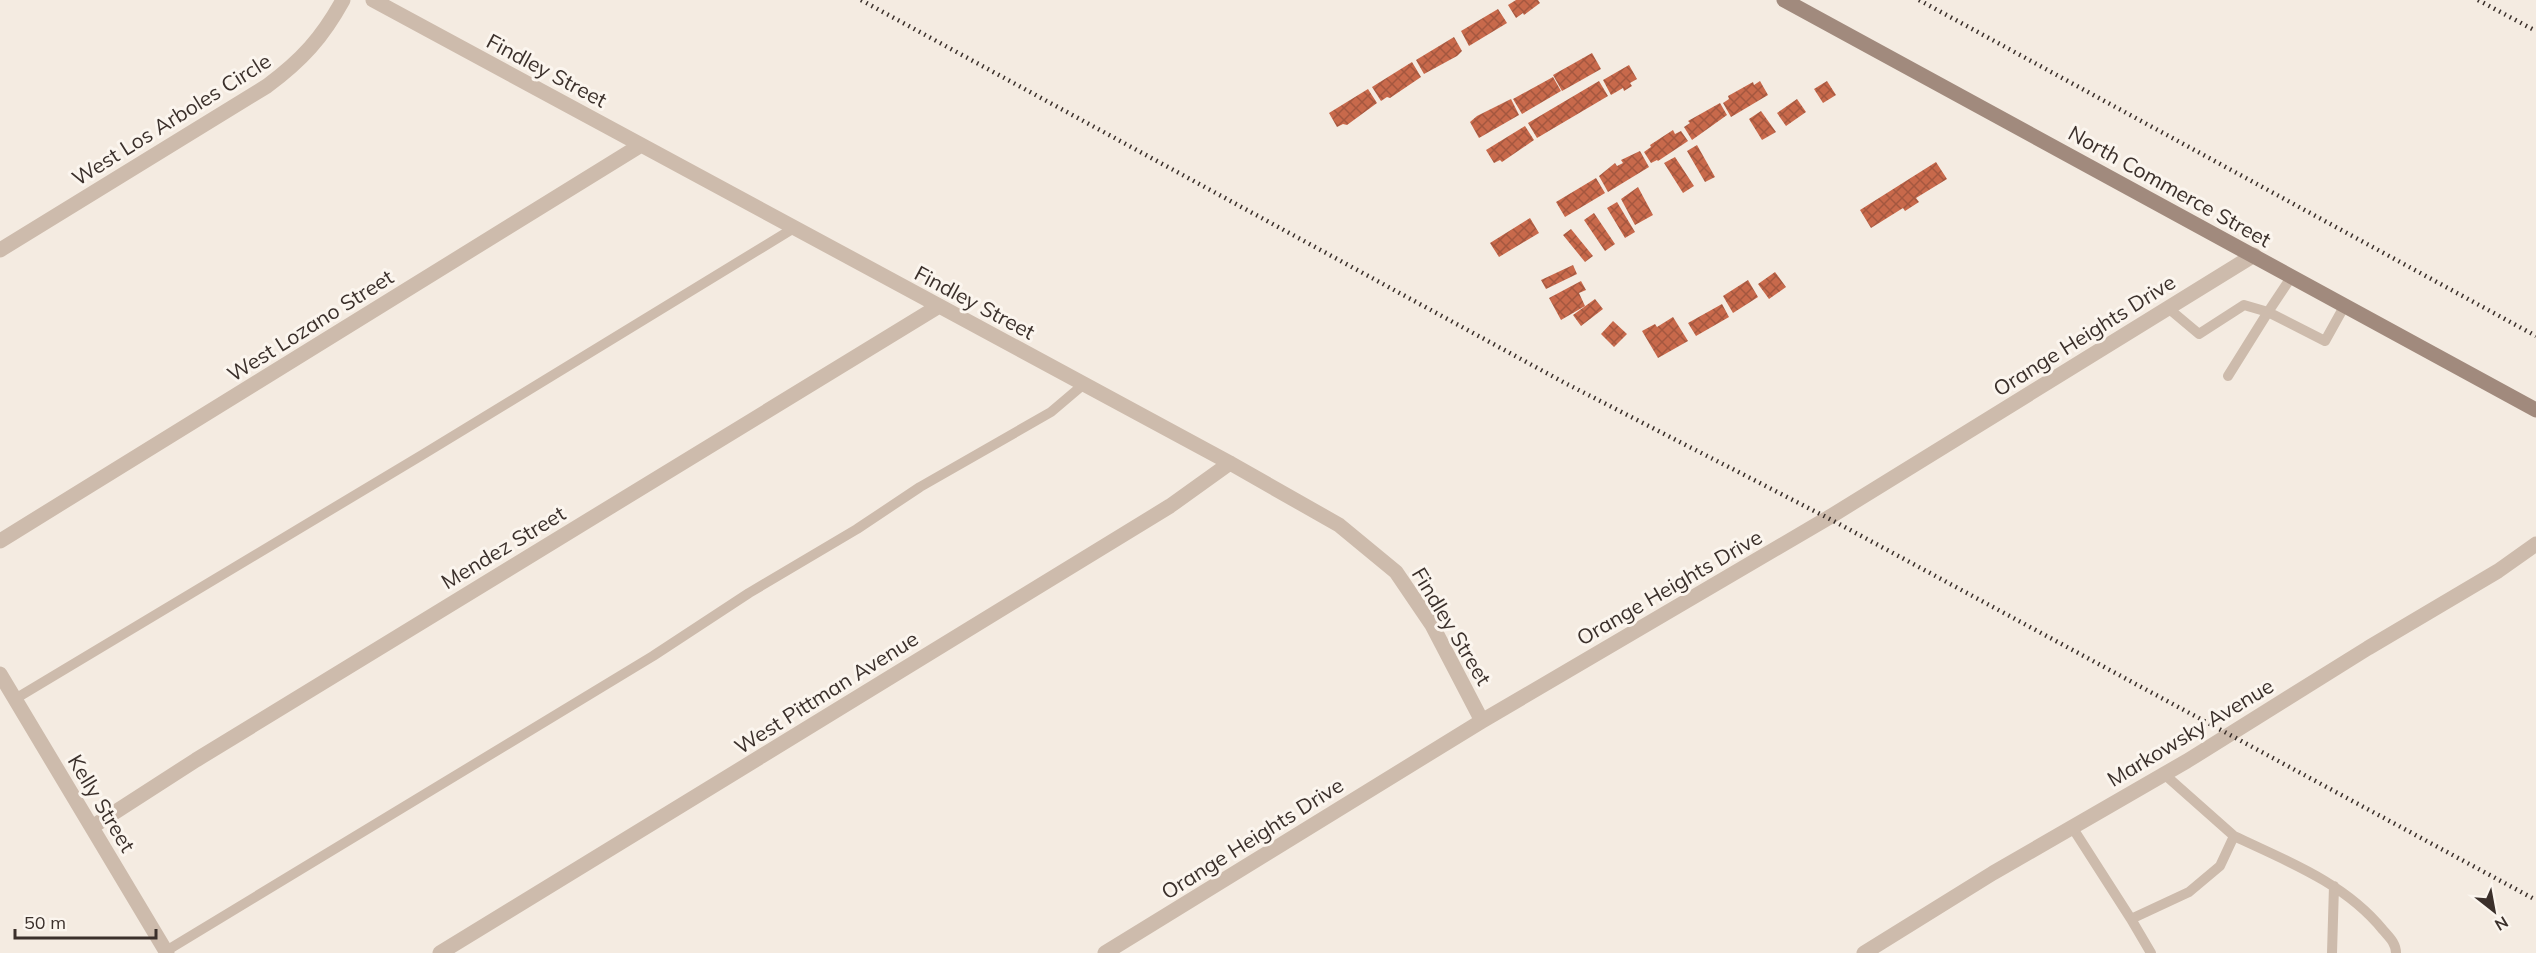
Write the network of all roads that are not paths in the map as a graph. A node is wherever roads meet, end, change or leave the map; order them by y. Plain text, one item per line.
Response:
1 (343, 0) edge
2 (373, 0) edge
3 (1784, 0) edge
4 (641, 145) junction
5 (794, 228) junction
6 (0, 250) edge
7 (2254, 255) junction
8 (2292, 276) junction
9 (2345, 305) junction
10 (939, 306) junction
11 (2168, 308) junction
12 (2268, 312) junction
13 (2228, 376) dead end
14 (1084, 384) junction
15 (2536, 410) edge
16 (1230, 463) junction
17 (0, 541) edge
18 (2536, 544) edge
19 (0, 674) edge
20 (15, 699) junction
21 (1482, 721) junction
22 (2164, 774) junction
23 (2072, 827) junction
24 (92, 828) junction
25 (2234, 836) junction
26 (2334, 886) junction
27 (2131, 919) junction
28 (166, 952) edge
29 (440, 953) edge
30 (1105, 953) edge
31 (1864, 953) edge
32 (2151, 953) edge
33 (2332, 953) edge
34 (2396, 953) edge

1 - 6 street, West Los Arboles Circle
2 - 4 street, Findley Street
3 - 7 main road, North Commerce Street
4 - 5 street, Findley Street
4 - 17 street, West Lozano Street
5 - 10 street, Findley Street
5 - 20 lane
7 - 8 main road, North Commerce Street
7 - 11 street, Orange Heights Drive
8 - 9 main road, North Commerce Street
8 - 12 lane
9 - 12 lane
9 - 15 main road, North Commerce Street
10 - 14 street, Findley Street
10 - 24 street, Mendez Street
11 - 12 lane
11 - 21 street, Orange Heights Drive
12 - 13 lane
14 - 16 street, Findley Street
14 - 28 lane
16 - 21 street, Findley Street
16 - 29 street, West Pittman Avenue
18 - 22 street, Markowsky Avenue
19 - 20 street, Kelly Street
20 - 24 street, Kelly Street
21 - 30 street, Orange Heights Drive
22 - 23 street, Markowsky Avenue
22 - 25 lane
23 - 27 lane
23 - 31 street, Markowsky Avenue
24 - 28 street, Kelly Street
25 - 26 lane
25 - 27 lane
26 - 33 lane
26 - 34 lane
27 - 32 lane

